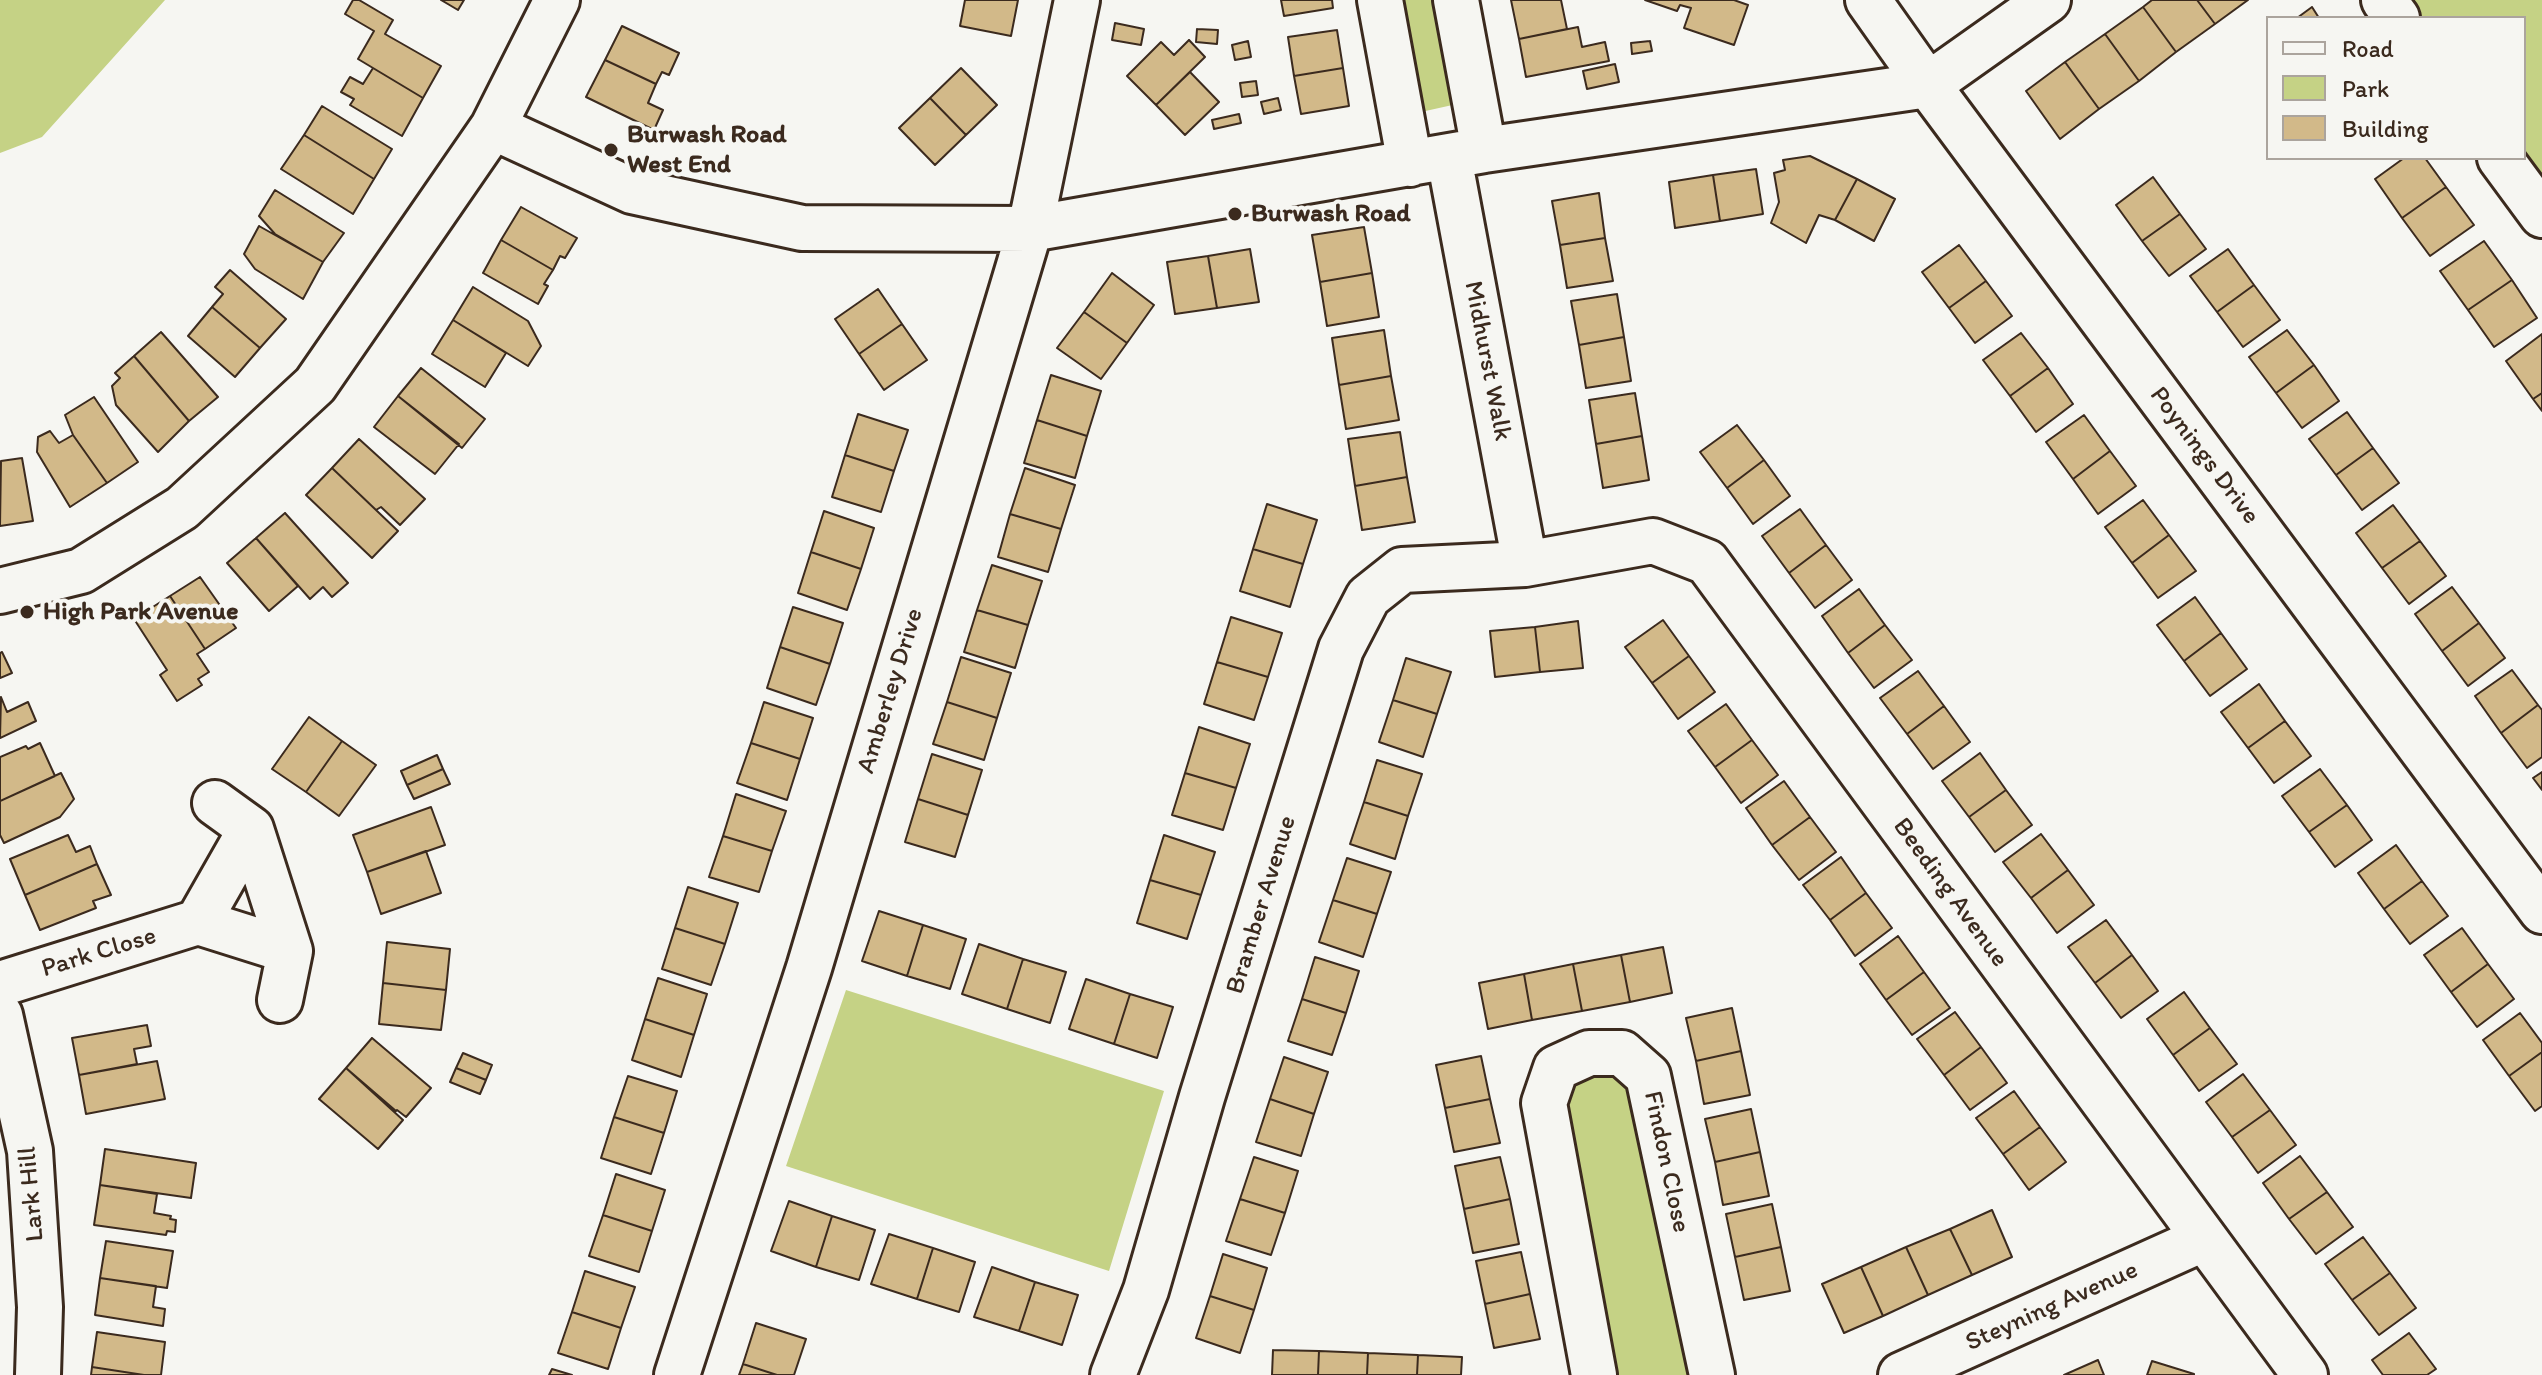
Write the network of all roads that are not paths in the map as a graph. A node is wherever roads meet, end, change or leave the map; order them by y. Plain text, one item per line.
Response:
1 (557, 0) edge
2 (1077, 0) edge
3 (1380, 0) edge
4 (1456, 0) edge
5 (1868, 0) edge
6 (2048, 0) edge
7 (1928, 85) junction
8 (493, 127) junction
9 (1447, 157) junction
10 (2501, 160) edge
11 (2542, 215) edge
12 (1030, 229) junction
13 (1525, 564) junction
14 (0, 591) edge
15 (215, 803) dead end
16 (251, 829) junction
17 (2542, 911) edge
18 (198, 922) junction
19 (290, 951) junction
20 (0, 984) edge
21 (280, 1000) dead end
22 (0, 1015) edge
23 (2203, 1239) junction
24 (38, 1375) edge
25 (677, 1375) edge
26 (1113, 1375) edge
27 (1594, 1375) edge
28 (1712, 1375) edge
29 (1901, 1375) edge
30 (2305, 1375) edge

1 - 8 street
2 - 12 street, Amberley Drive
3 - 9 street
4 - 9 street
5 - 7 street, Poynings Drive
6 - 7 street
7 - 9 street
7 - 17 street, Poynings Drive
8 - 12 street
8 - 14 street
9 - 12 street
9 - 13 street, Midhurst Walk
10 - 11 street
12 - 25 street, Amberley Drive
13 - 23 street, Beeding Avenue
13 - 26 street, Bramber Avenue
15 - 16 street
16 - 18 street
16 - 19 street
18 - 19 street
18 - 20 street, Park Close
19 - 21 street
22 - 24 street, Lark Hill
23 - 29 street, Steyning Avenue
23 - 30 street, Beeding Avenue
27 - 28 street, Findon Close

